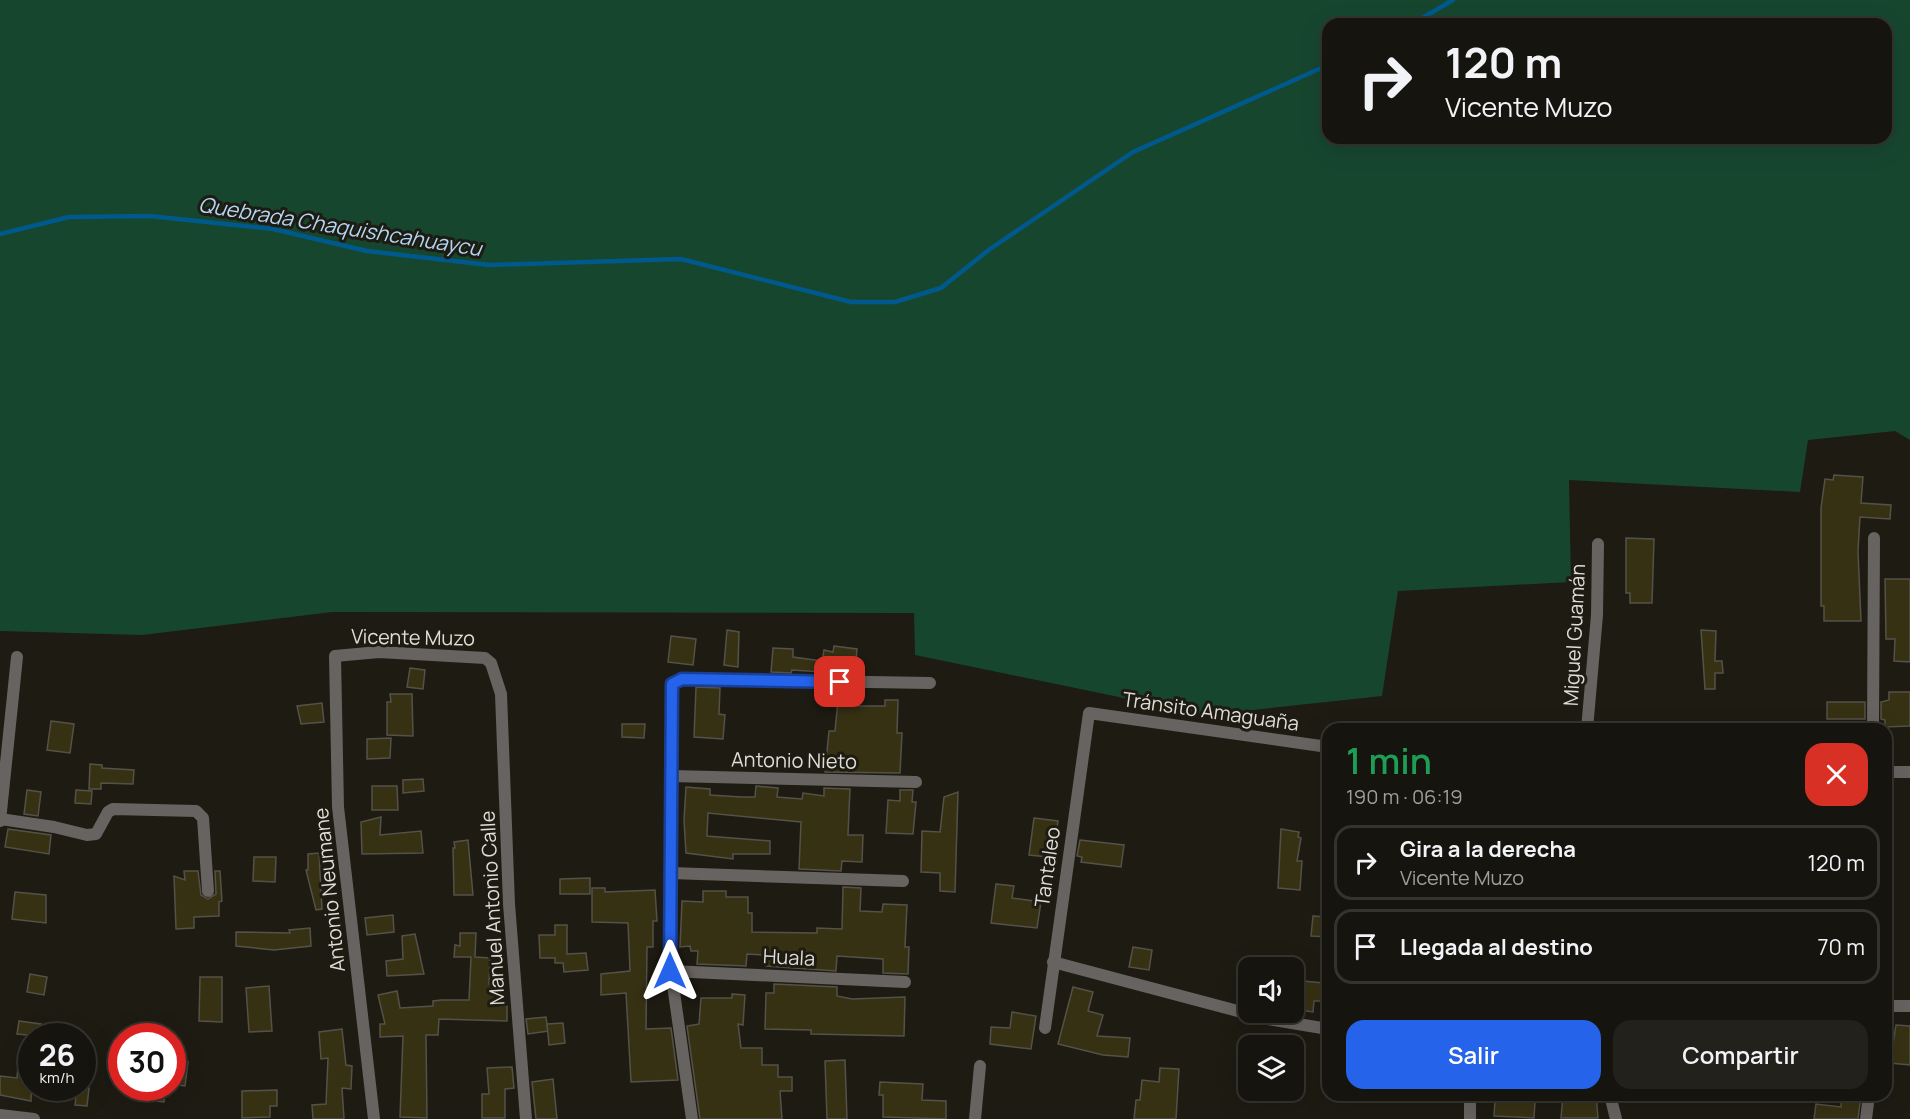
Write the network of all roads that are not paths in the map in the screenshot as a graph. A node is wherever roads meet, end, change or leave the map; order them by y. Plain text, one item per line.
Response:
1 (1874, 538) dead end
2 (1598, 544) dead end
3 (335, 656) joint
4 (17, 657) dead end
5 (930, 683) dead end
6 (501, 694) joint
7 (1089, 712) joint
8 (1588, 723) edge
9 (1873, 723) edge
10 (1322, 746) edge
11 (1892, 772) edge
12 (1910, 772) edge
13 (671, 776) junction
14 (916, 782) dead end
15 (0, 820) edge
16 (670, 873) junction
17 (903, 881) dead end
18 (208, 891) dead end
19 (1053, 962) junction
20 (670, 971) junction
21 (905, 982) dead end
22 (1892, 1006) edge
23 (1910, 1006) edge
24 (1046, 1028) dead end
25 (1322, 1028) edge
26 (980, 1066) dead end
27 (1470, 1101) edge
28 (1612, 1101) edge
29 (1868, 1101) edge
30 (0, 1115) edge
31 (34, 1119) edge
32 (374, 1119) edge
33 (526, 1119) edge
34 (692, 1119) edge
35 (975, 1119) edge
36 (1470, 1119) edge
37 (1616, 1119) edge
38 (1866, 1119) edge

1 - 9 street
2 - 8 street, Miguel Guamán
3 - 6 street, Vicente Muzo
3 - 32 street, Antonio Neumane
4 - 15 street
5 - 13 street
6 - 33 street, Manuel Antonio Calle
7 - 10 street, Tránsito Amaguaña
7 - 19 street, Tantaleo
11 - 12 street
13 - 14 street, Antonio Nieto
13 - 16 street
15 - 18 street
16 - 17 street
16 - 20 street
19 - 24 street, Tantaleo
19 - 25 street
20 - 21 street, Huala
20 - 34 street
22 - 23 street
26 - 35 street
27 - 36 street
28 - 37 street
29 - 38 street
30 - 31 street

